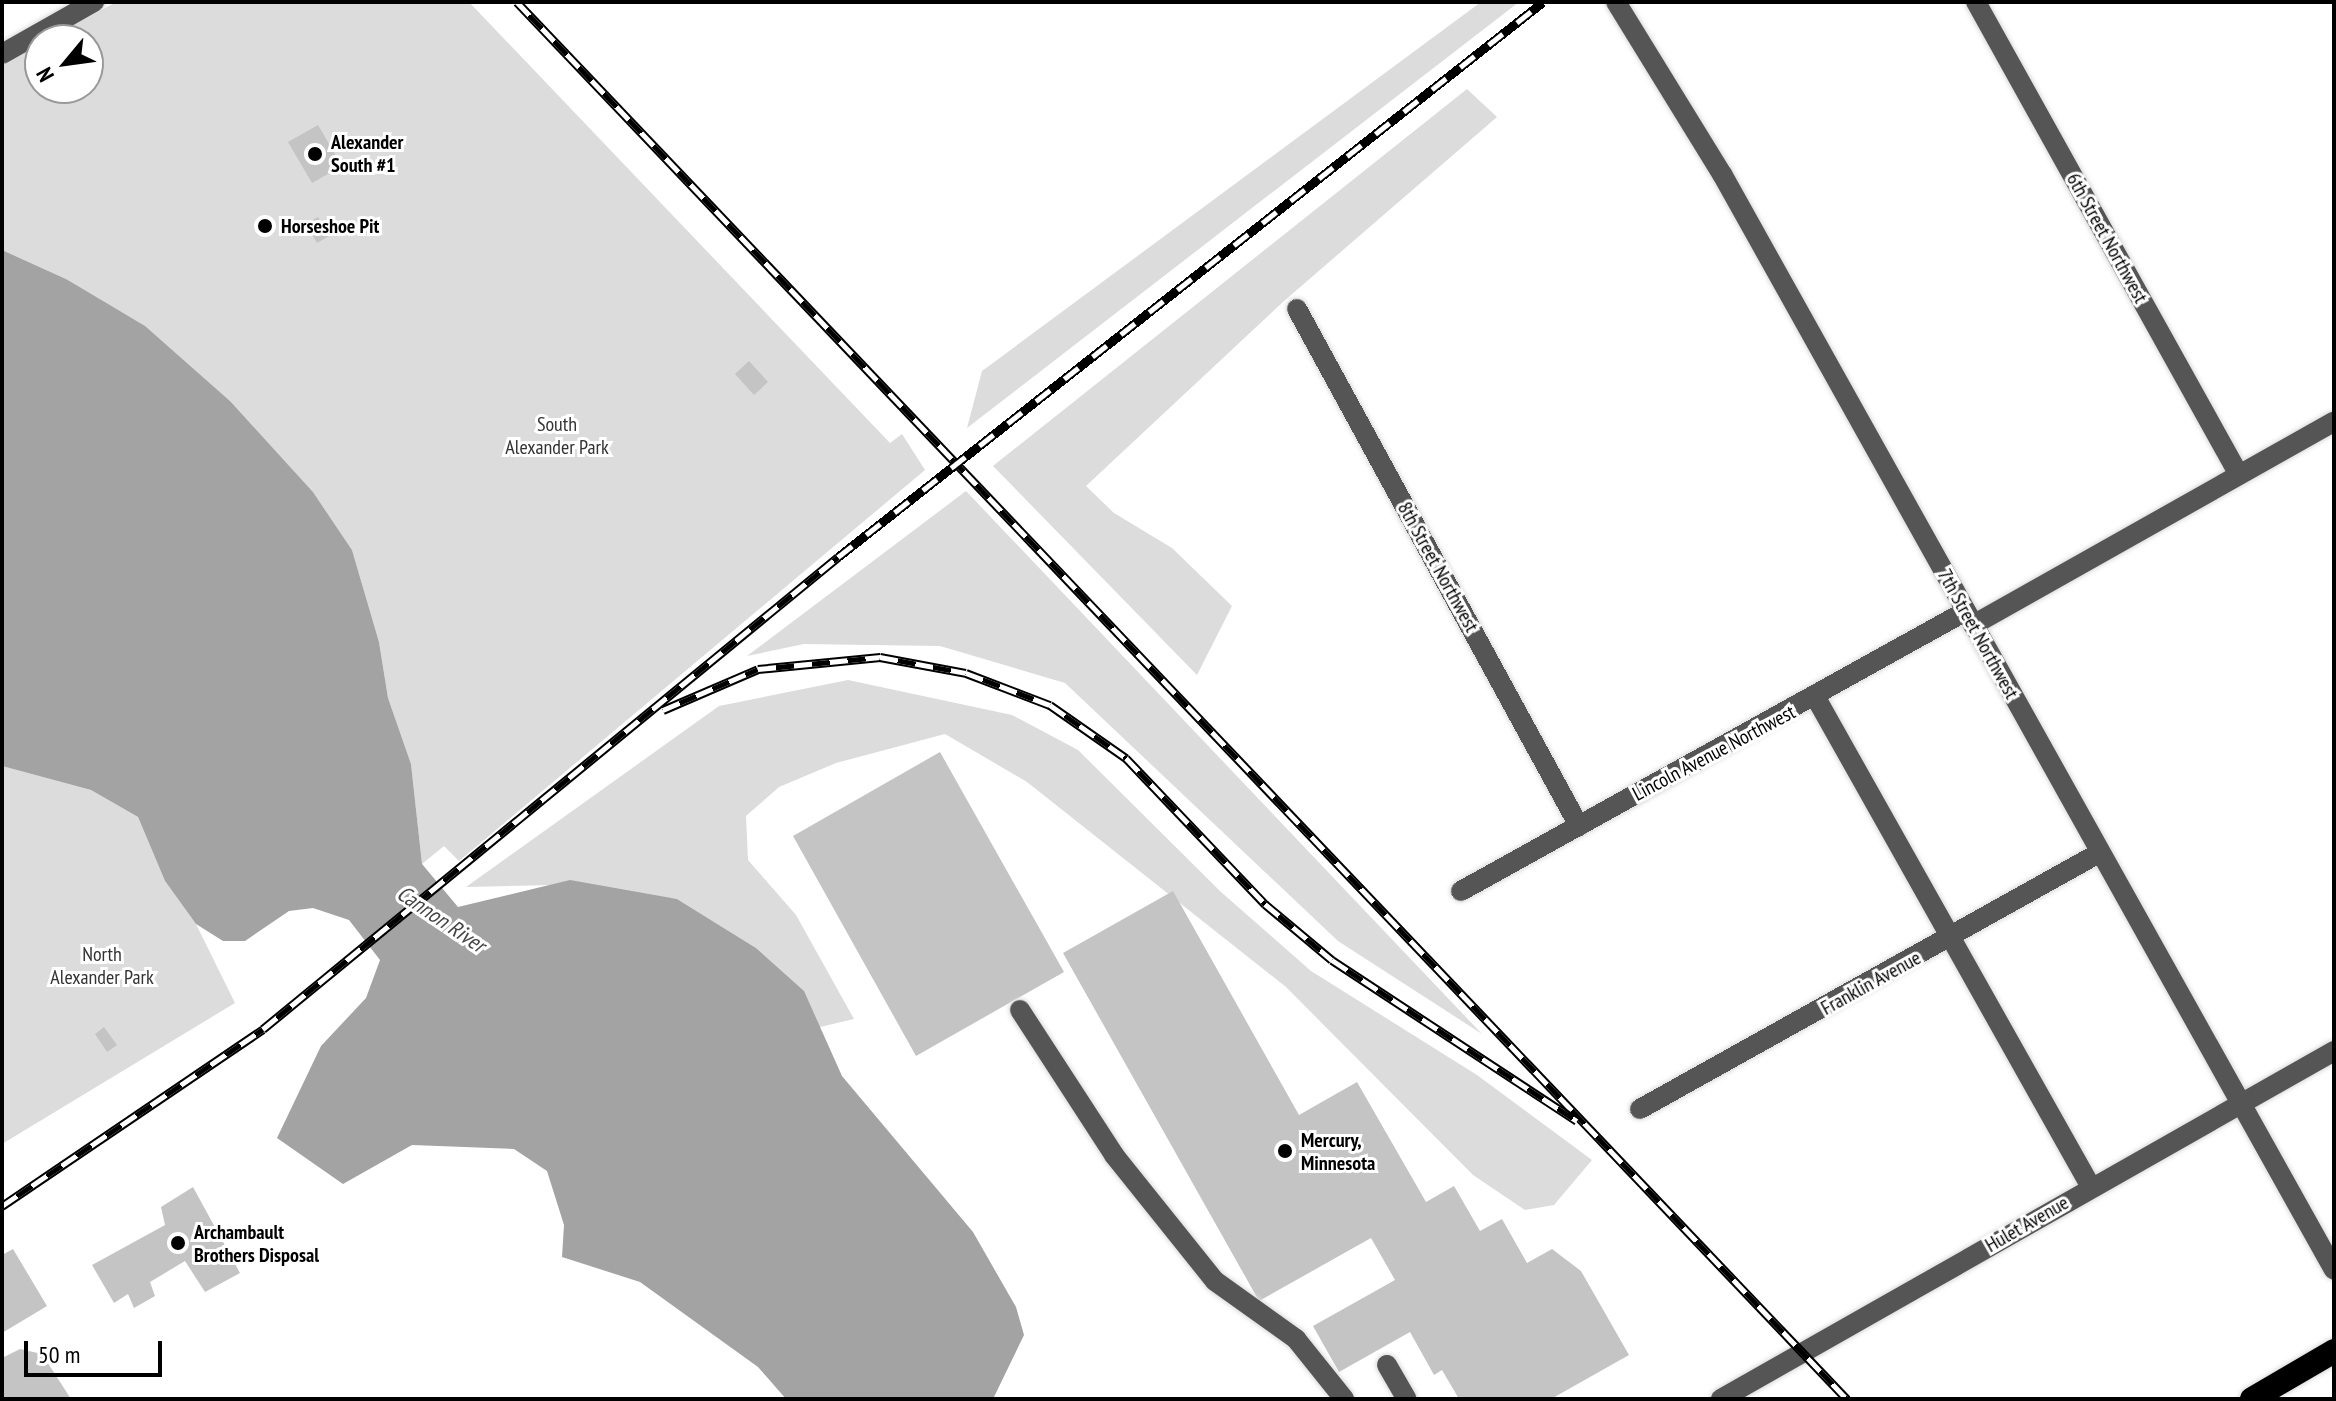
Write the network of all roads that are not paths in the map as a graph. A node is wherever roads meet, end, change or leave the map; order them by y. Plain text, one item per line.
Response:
1 (94, 2) edge
2 (1616, 2) edge
3 (1976, 2) edge
4 (2, 54) edge
5 (1297, 309) dead end
6 (2334, 422) edge
7 (2239, 475) junction
8 (1969, 618) junction
9 (1816, 698) junction
10 (1579, 826) junction
11 (2099, 853) junction
12 (1461, 891) dead end
13 (1950, 940) junction
14 (1020, 1010) dead end
15 (2334, 1051) edge
16 (2240, 1104) junction
17 (1640, 1109) dead end
18 (2091, 1187) junction
19 (2334, 1270) edge
20 (2334, 1351) edge
21 (1387, 1365) dead end
22 (1344, 1399) edge
23 (1407, 1399) edge
24 (1721, 1399) edge
25 (2252, 1399) edge

1 - 4 street
2 - 8 street, 7th Street Northwest
3 - 7 street, 6th Street Northwest
5 - 10 street, 8th Street Northwest
6 - 7 street, Lincoln Avenue Northwest
7 - 8 street, Lincoln Avenue Northwest
8 - 9 street, Lincoln Avenue Northwest
8 - 11 street, 7th Street Northwest
9 - 10 street, Lincoln Avenue Northwest
9 - 13 street
10 - 12 street, Lincoln Avenue Northwest
11 - 13 street, Franklin Avenue
11 - 16 street, 7th Street Northwest
13 - 17 street, Franklin Avenue
13 - 18 street
14 - 22 street
15 - 16 street, Hulet Avenue
16 - 18 street, Hulet Avenue
16 - 19 street, 7th Street Northwest
18 - 24 street, Hulet Avenue
20 - 25 highway
21 - 23 street

